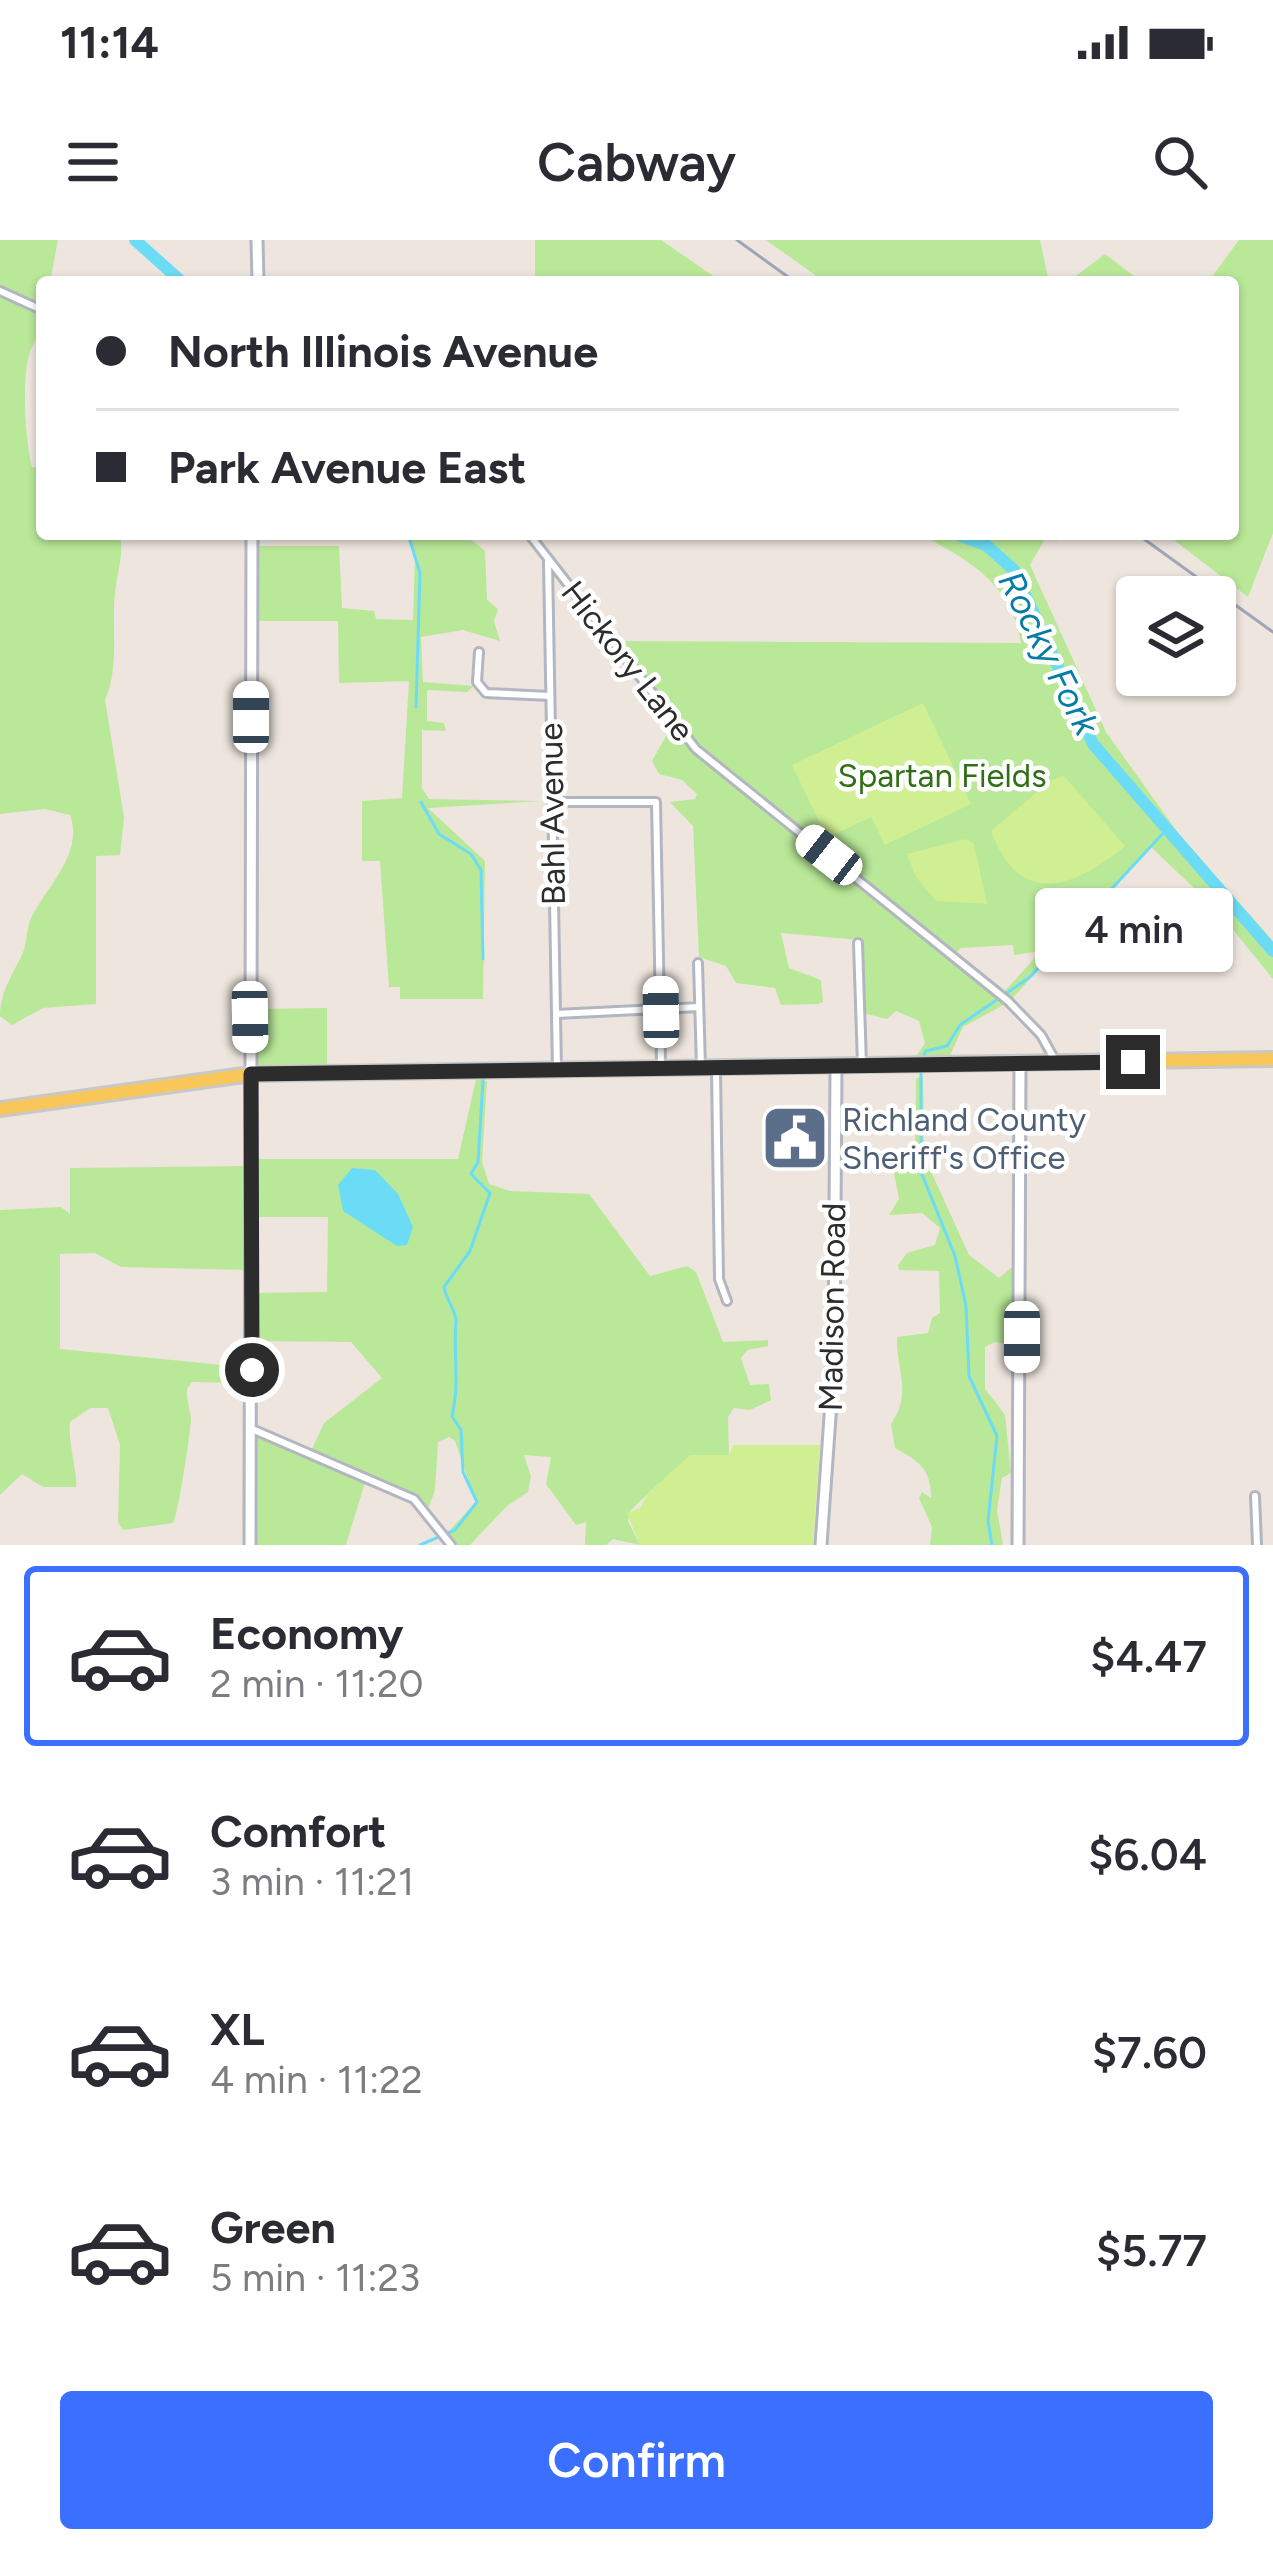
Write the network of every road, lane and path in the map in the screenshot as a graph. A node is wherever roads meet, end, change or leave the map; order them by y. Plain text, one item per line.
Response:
1 (257, 240) edge
2 (258, 276) edge
3 (0, 292) edge
4 (36, 307) edge
5 (252, 540) edge
6 (534, 540) edge
7 (548, 558) junction
8 (479, 652) dead end
9 (550, 696) junction
10 (552, 802) junction
11 (858, 943) dead end
12 (698, 963) dead end
13 (699, 1007) junction
14 (661, 1012) junction
15 (556, 1014) junction
16 (1273, 1059) edge
17 (1057, 1064) junction
18 (1020, 1065) junction
19 (862, 1069) junction
20 (662, 1070) junction
21 (708, 1070) junction
22 (836, 1070) junction
23 (557, 1071) junction
24 (251, 1074) junction
25 (0, 1109) edge
26 (727, 1301) dead end
27 (251, 1428) junction
28 (1255, 1496) dead end
29 (447, 1538) edge
30 (250, 1545) edge
31 (821, 1545) edge
32 (1018, 1545) edge
33 (1257, 1545) edge

1 - 2 street
3 - 4 street
5 - 24 street
6 - 7 street, Hickory Lane
7 - 9 street, Bahl Avenue
7 - 17 street, Hickory Lane
8 - 9 street
9 - 10 street, Bahl Avenue
10 - 14 street
10 - 15 street, Bahl Avenue
11 - 19 street
12 - 13 street
13 - 14 street
13 - 21 street
14 - 15 street
14 - 20 street
15 - 23 street, Bahl Avenue
16 - 17 main road
17 - 18 main road
18 - 19 main road
18 - 32 street
19 - 22 main road
20 - 21 main road
20 - 23 main road
21 - 22 main road
21 - 26 street
22 - 31 street, Madison Road
23 - 24 main road
24 - 25 main road
24 - 27 street
27 - 29 street
27 - 30 street
28 - 33 street

